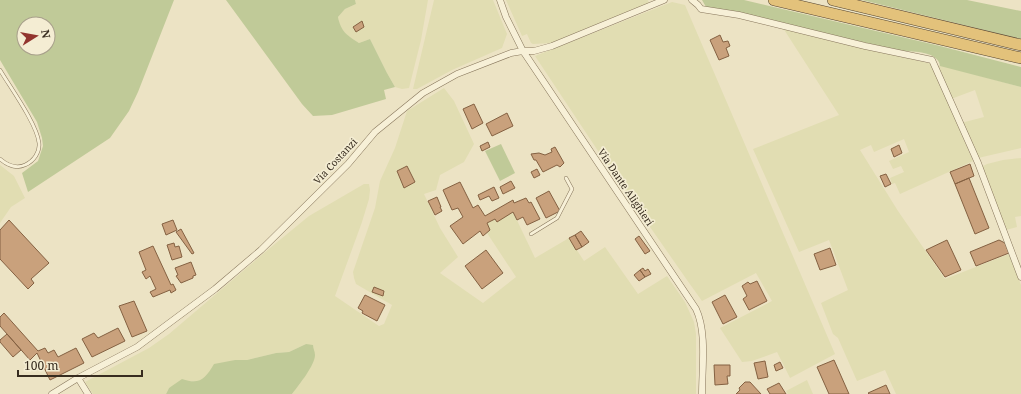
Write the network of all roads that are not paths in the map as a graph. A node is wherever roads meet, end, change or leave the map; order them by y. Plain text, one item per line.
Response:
1 (500, 0) edge
2 (664, 0) edge
3 (692, 0) edge
4 (774, 0) edge
5 (833, 0) edge
6 (1021, 45) edge
7 (523, 51) junction
8 (1021, 58) edge
9 (0, 70) edge
10 (0, 159) edge
11 (566, 178) dead end
12 (531, 234) dead end
13 (1021, 277) edge
14 (78, 378) junction
15 (52, 394) edge
16 (88, 394) edge
17 (702, 394) edge

1 - 7 street, Via Dante Alighieri
2 - 7 street, Via Costanzi
3 - 13 street
4 - 8 highway
5 - 6 highway
7 - 14 street, Via Costanzi
7 - 17 street, Via Dante Alighieri
9 - 10 lane
11 - 12 lane
14 - 15 street, Via Costanzi
14 - 16 street

